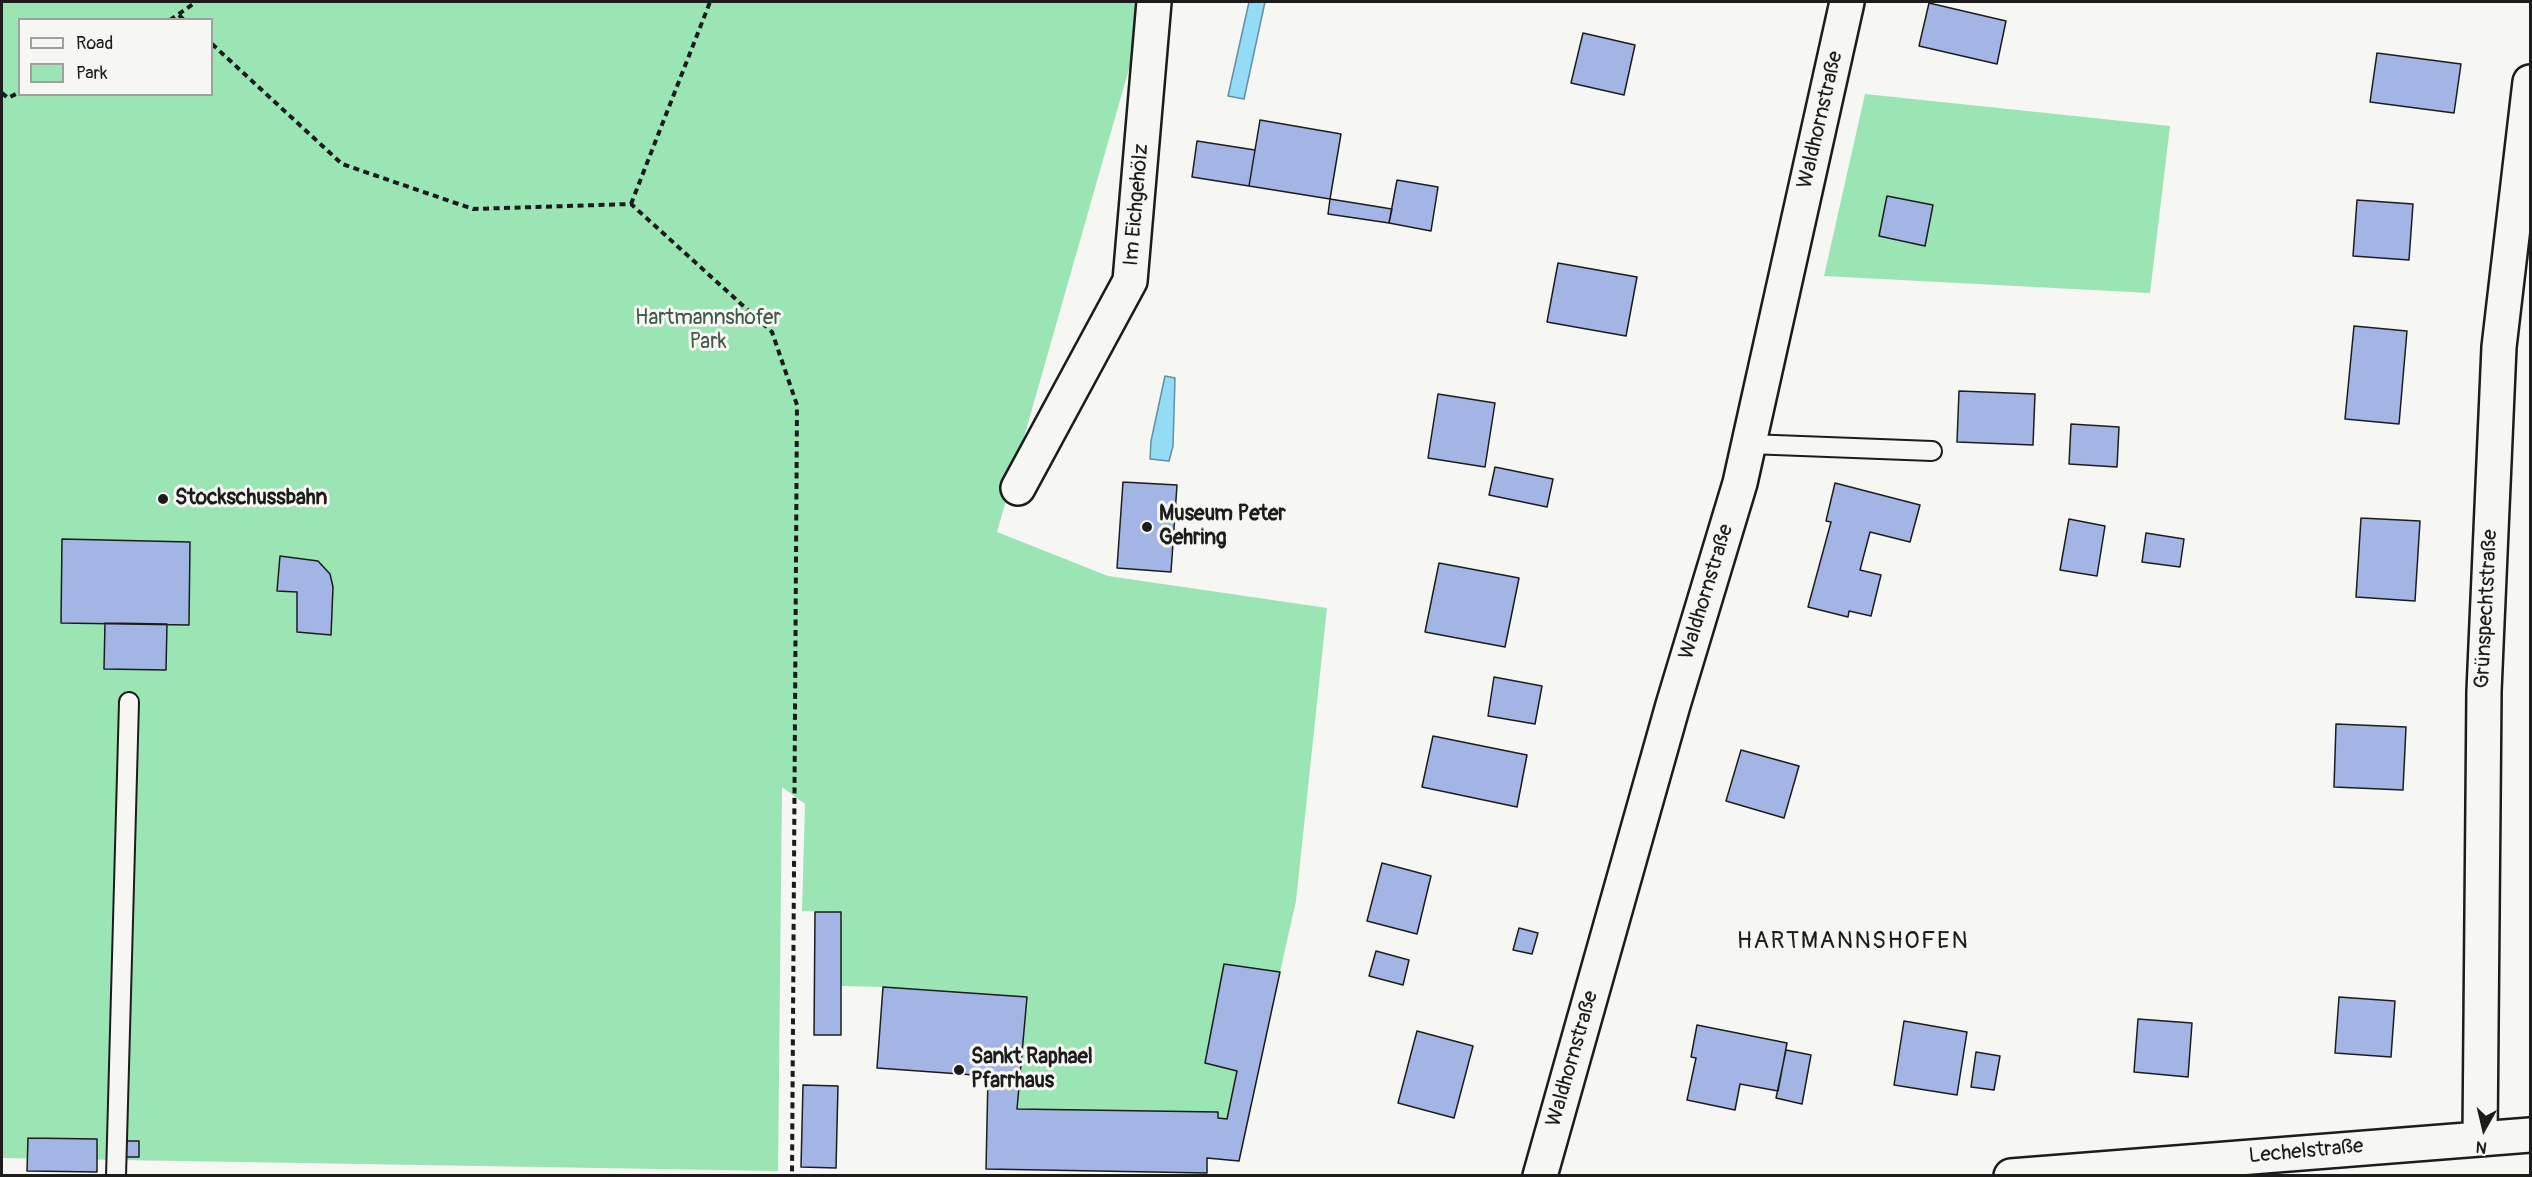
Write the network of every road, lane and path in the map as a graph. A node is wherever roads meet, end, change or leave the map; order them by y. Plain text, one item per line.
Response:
1 (196, 2) edge
2 (710, 2) edge
3 (1154, 2) edge
4 (1847, 2) edge
5 (179, 15) junction
6 (174, 18) edge
7 (182, 18) edge
8 (213, 45) edge
9 (2530, 82) edge
10 (2, 93) edge
11 (18, 93) edge
12 (631, 204) junction
13 (2516, 331) edge
14 (1749, 444) junction
15 (1932, 452) dead end
16 (1018, 488) dead end
17 (129, 702) dead end
18 (2530, 1135) edge
19 (2480, 1138) junction
20 (116, 1176) edge
21 (792, 1176) edge
22 (1540, 1176) edge
23 (2011, 1176) edge

1 - 5 path
2 - 12 path
3 - 16 street, Im Eichgehölz
4 - 14 street, Waldhornstraße
5 - 6 path
5 - 7 path
8 - 12 path
9 - 13 street, Grünspechtstraße
10 - 11 path
12 - 21 path
13 - 19 street, Grünspechtstraße
14 - 15 lane
14 - 22 street, Waldhornstraße
17 - 20 lane
18 - 19 street, Lechelstraße
19 - 23 street, Lechelstraße

